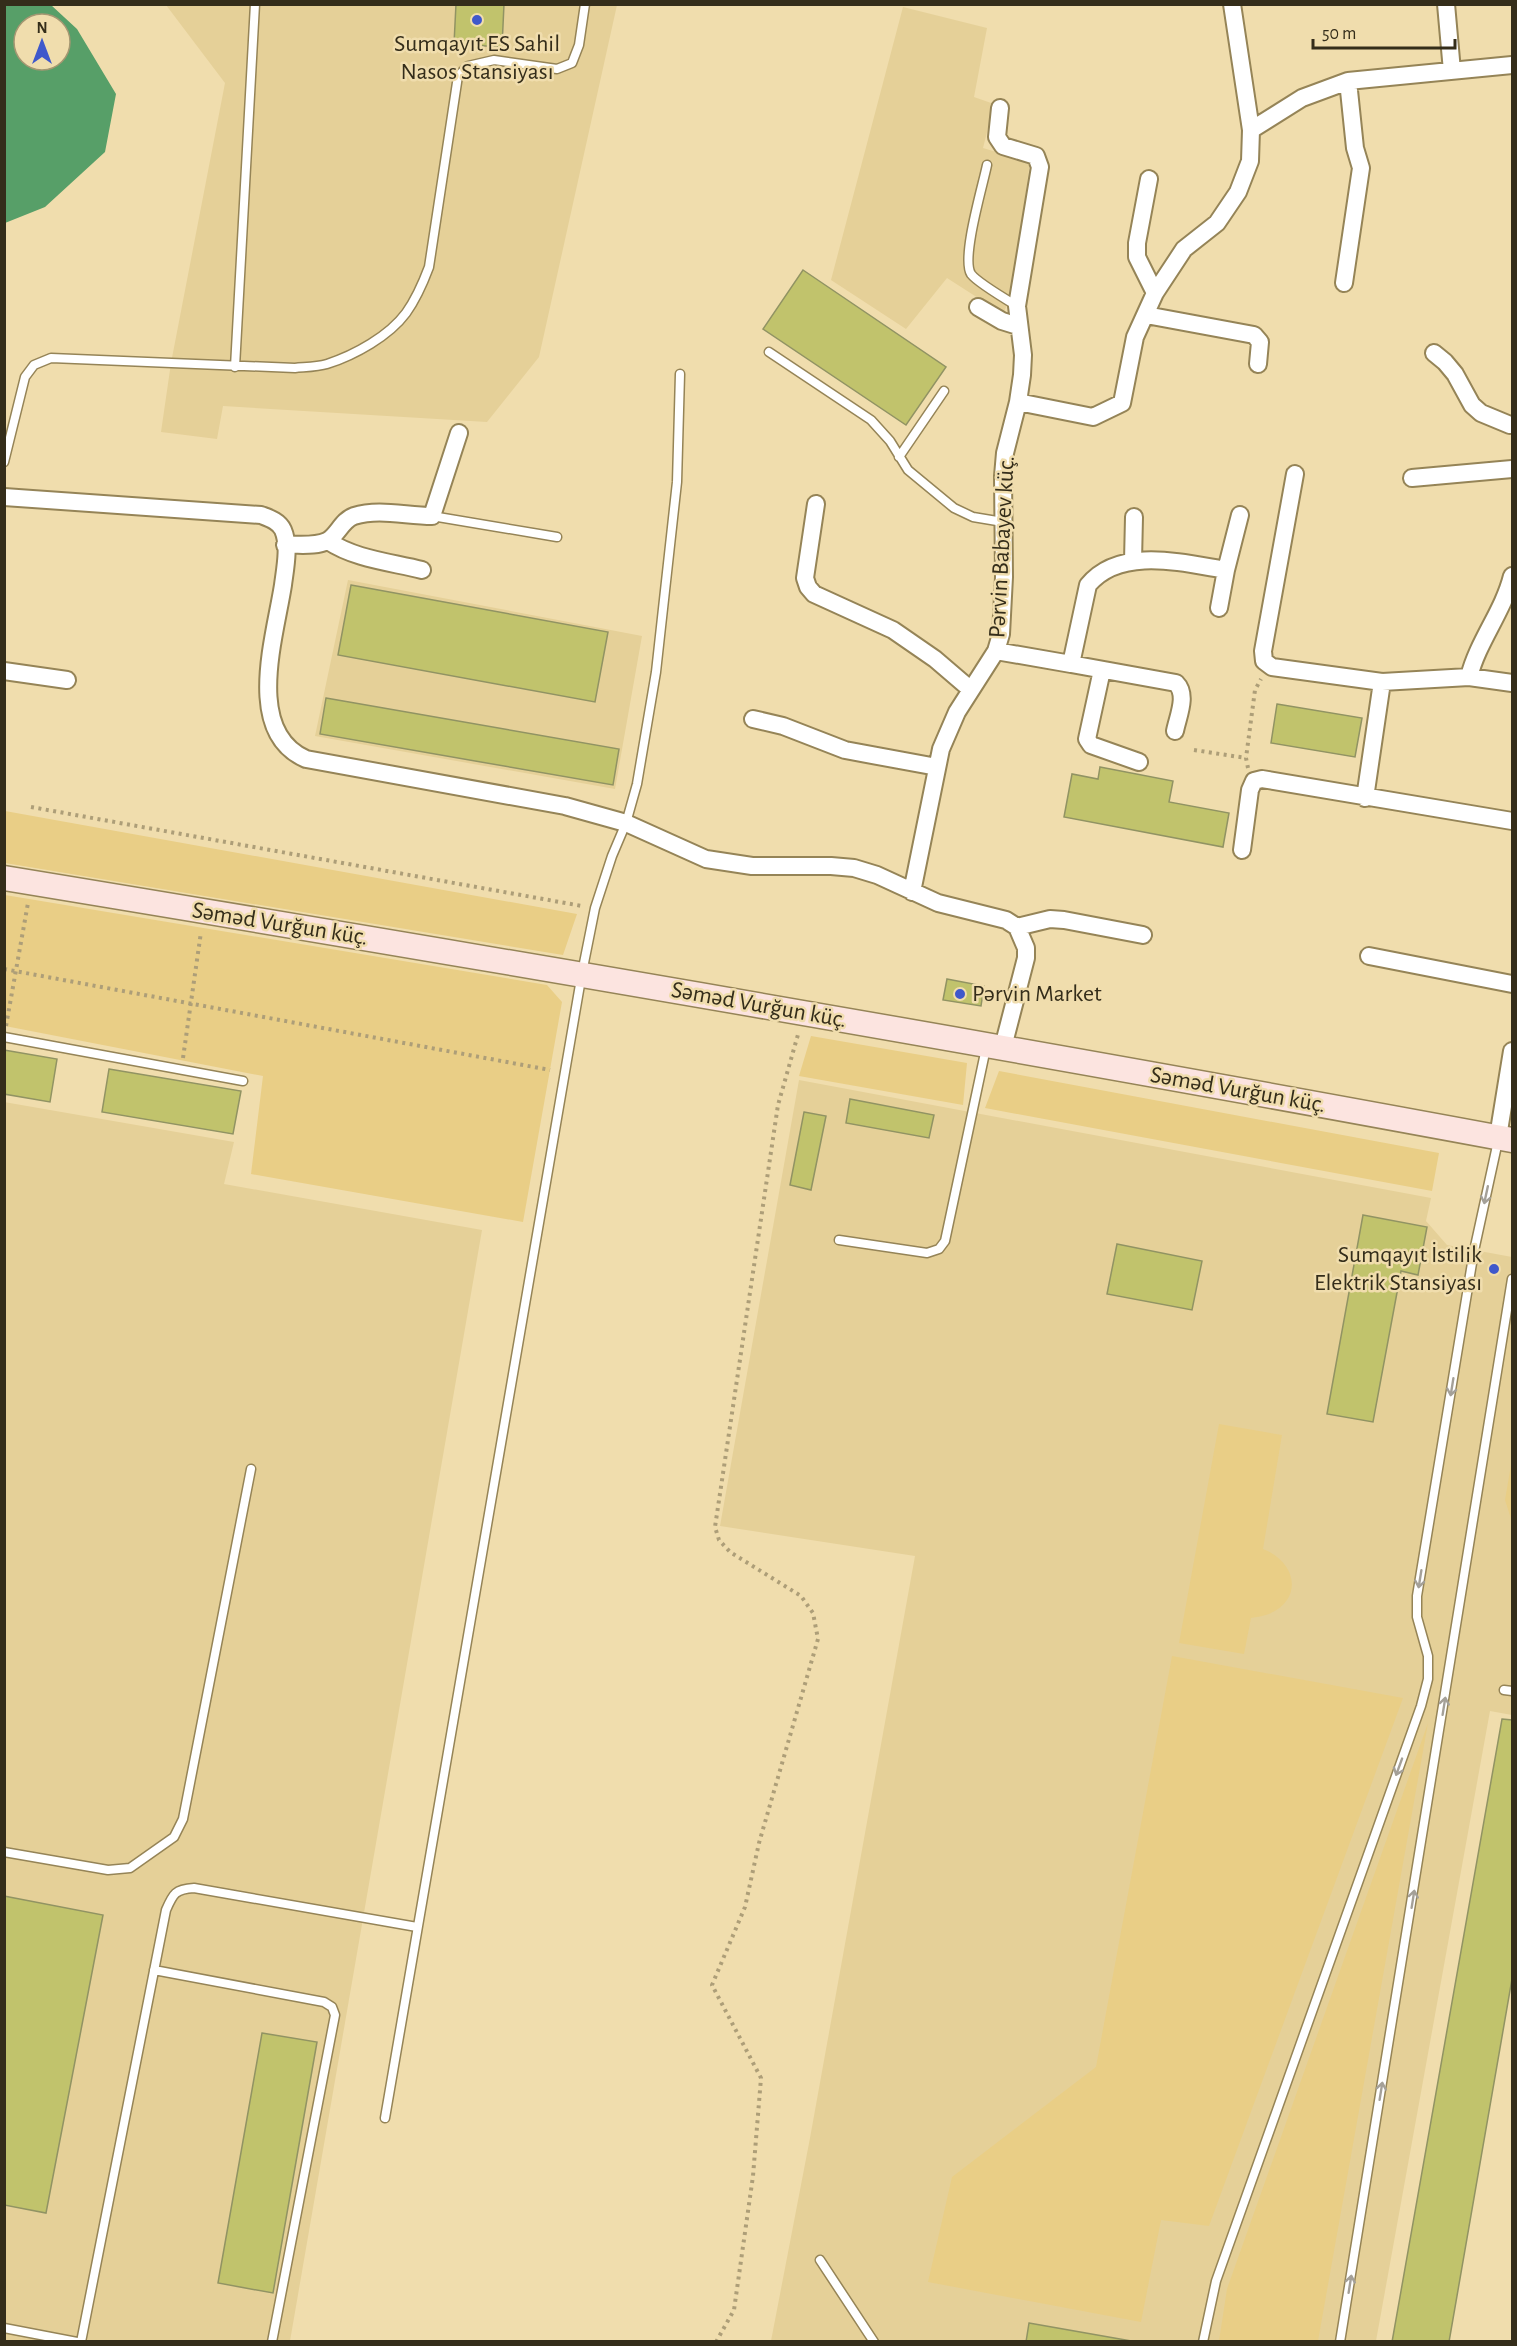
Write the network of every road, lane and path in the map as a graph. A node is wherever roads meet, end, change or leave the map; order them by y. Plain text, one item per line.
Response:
1 (255, 4) edge
2 (585, 4) edge
3 (1232, 4) edge
4 (1446, 4) edge
5 (1512, 65) edge
6 (1452, 71) junction
7 (1348, 81) junction
8 (1000, 108) dead end
9 (1251, 130) junction
10 (987, 165) dead end
11 (1149, 179) dead end
12 (1344, 283) dead end
13 (1155, 292) junction
14 (1017, 306) junction
15 (978, 307) dead end
16 (1146, 315) junction
17 (1018, 326) junction
18 (769, 352) dead end
19 (1434, 353) dead end
20 (1258, 364) dead end
21 (235, 367) junction
22 (680, 374) dead end
23 (944, 391) dead end
24 (1018, 402) junction
25 (1512, 426) edge
26 (459, 433) dead end
27 (898, 456) junction
28 (4, 462) edge
29 (1512, 469) edge
30 (1295, 474) dead end
31 (1412, 478) dead end
32 (4, 497) edge
33 (816, 504) dead end
34 (1240, 515) dead end
35 (432, 516) junction
36 (1134, 517) dead end
37 (1003, 522) junction
38 (557, 537) dead end
39 (328, 541) junction
40 (285, 544) junction
41 (1133, 561) junction
42 (422, 570) dead end
43 (1226, 570) junction
44 (1512, 576) edge
45 (1219, 608) dead end
46 (996, 651) junction
47 (1071, 664) junction
48 (1272, 667) junction
49 (1102, 670) junction
50 (4, 671) edge
51 (1469, 677) junction
52 (67, 680) dead end
53 (1382, 682) junction
54 (1512, 684) edge
55 (970, 689) junction
56 (753, 719) dead end
57 (1175, 731) dead end
58 (1194, 750) dead end
59 (1246, 758) junction
60 (1139, 762) dead end
61 (937, 767) junction
62 (1254, 781) junction
63 (1365, 798) junction
64 (32, 807) dead end
65 (1512, 822) edge
66 (626, 823) junction
67 (1242, 850) dead end
68 (4, 878) edge
69 (912, 892) junction
70 (28, 899) dead end
71 (595, 908) junction
72 (1017, 927) junction
73 (201, 928) dead end
74 (1143, 935) dead end
75 (1369, 956) dead end
76 (4, 969) edge
77 (16, 972) junction
78 (582, 974) junction
79 (1512, 984) edge
80 (190, 1004) junction
81 (804, 1013) junction
82 (6, 1026) edge
83 (4, 1037) edge
84 (995, 1046) junction
85 (1512, 1051) edge
86 (183, 1060) dead end
87 (550, 1070) dead end
88 (243, 1081) dead end
89 (1505, 1139) edge
90 (839, 1240) dead end
91 (1512, 1279) edge
92 (251, 1469) dead end
93 (4, 1852) edge
94 (417, 1927) junction
95 (154, 1970) junction
96 (385, 2118) dead end
97 (820, 2260) dead end
98 (4, 2328) edge
99 (79, 2342) edge
100 (272, 2342) edge
101 (716, 2342) edge
102 (874, 2342) edge
103 (1203, 2342) edge
104 (1340, 2342) edge

1 - 21 lane
2 - 21 lane
3 - 9 street
4 - 6 street
5 - 6 street
6 - 7 street
7 - 9 street
7 - 12 street
8 - 14 street, Pərvin Babayev küç.
9 - 13 street
10 - 14 lane
11 - 13 street
13 - 16 street
14 - 17 street, Pərvin Babayev küç.
15 - 17 street
16 - 20 street
16 - 24 street
17 - 24 street, Pərvin Babayev küç.
18 - 27 lane
19 - 25 street
21 - 28 lane
22 - 66 lane
23 - 27 lane
24 - 37 street, Pərvin Babayev küç.
26 - 35 street
27 - 37 lane
29 - 31 street
30 - 48 street
32 - 40 street
33 - 55 street
34 - 43 street
35 - 38 lane
35 - 39 street
36 - 41 street
37 - 46 street, Pərvin Babayev küç.
39 - 40 street
39 - 42 street
40 - 66 street
41 - 43 street
41 - 47 street
43 - 45 street
44 - 51 street
46 - 47 street
46 - 55 street, Pərvin Babayev küç.
47 - 49 street
48 - 53 street
48 - 59 path
49 - 57 street
49 - 60 street
50 - 52 street
51 - 53 street
51 - 54 street
53 - 63 street
55 - 61 street, Pərvin Babayev küç.
56 - 61 street
58 - 59 path
59 - 62 path
61 - 69 street, Pərvin Babayev küç.
62 - 63 street
62 - 67 street
63 - 65 street
64 - 71 path
66 - 69 street
66 - 71 lane
68 - 78 main road, Səməd Vurğun küç.
69 - 72 street
70 - 77 path
71 - 78 lane
72 - 74 street
72 - 84 street
73 - 80 path
75 - 79 street
76 - 77 path
77 - 80 path
77 - 82 path
78 - 81 main road, Səməd Vurğun küç.
78 - 94 lane
80 - 86 path
80 - 87 path
81 - 84 main road, Səməd Vurğun küç.
81 - 101 path
83 - 88 lane
84 - 89 main road, Səməd Vurğun küç.
84 - 90 lane
85 - 89 street
89 -> 103 lane
104 -> 91 lane
92 - 93 lane
94 - 95 lane
94 - 96 lane
95 - 99 lane
95 - 100 lane
97 - 102 lane
98 - 99 lane

